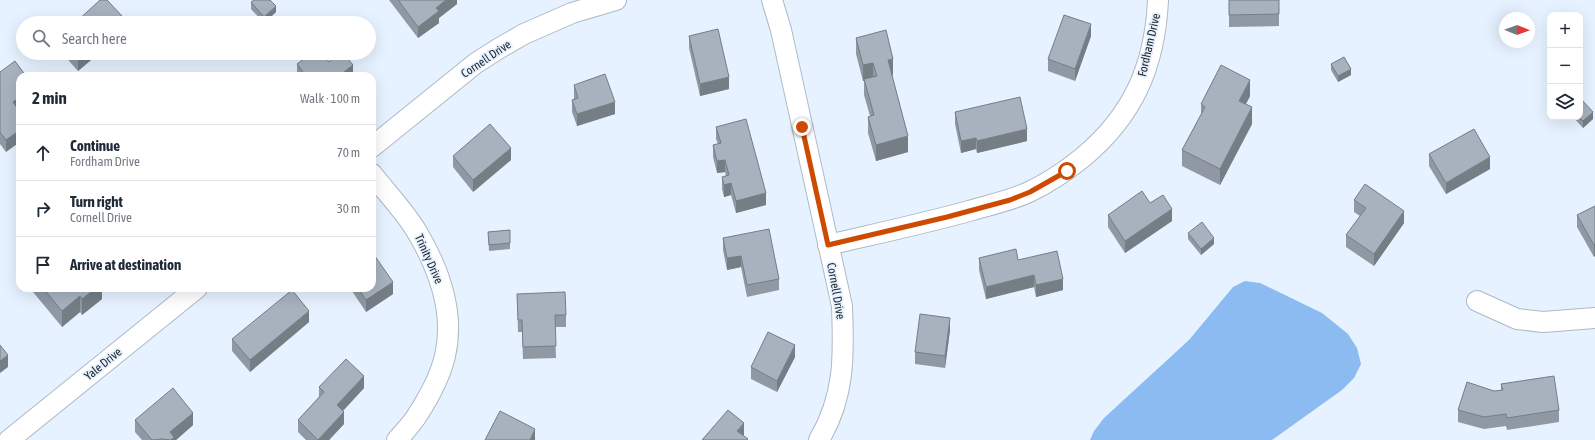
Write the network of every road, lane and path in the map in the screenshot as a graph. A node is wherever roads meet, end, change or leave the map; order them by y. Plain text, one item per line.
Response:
1 (616, 0) edge
2 (772, 0) edge
3 (1158, 0) edge
4 (376, 143) edge
5 (376, 179) edge
6 (828, 245) junction
7 (192, 292) edge
8 (1477, 301) dead end
9 (1595, 318) edge
10 (9, 440) edge
11 (397, 440) edge
12 (820, 440) edge

1 - 4 street, Cornell Drive
2 - 6 street, Cornell Drive
3 - 6 street, Fordham Drive
5 - 11 street, Trinity Drive
6 - 12 street, Cornell Drive
7 - 10 street, Yale Drive
8 - 9 street

